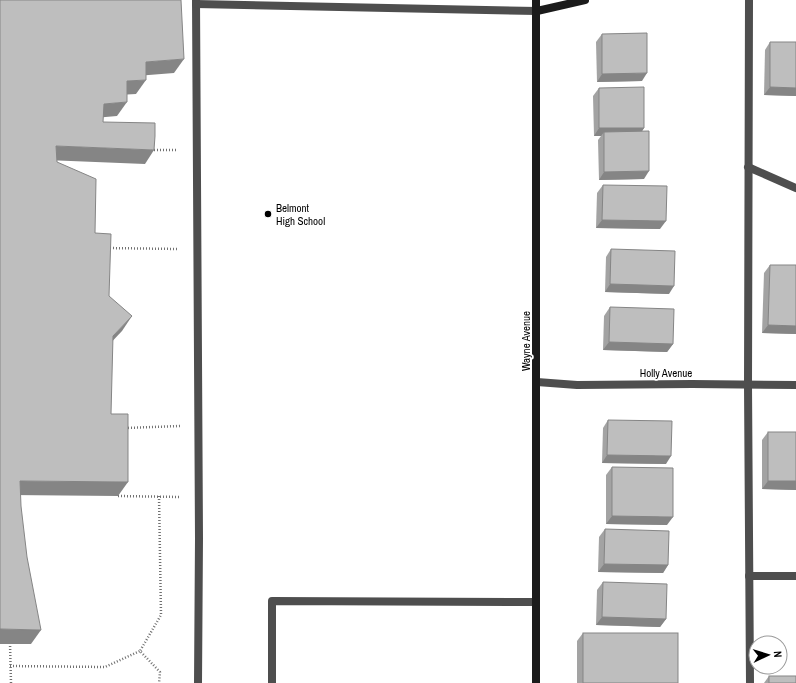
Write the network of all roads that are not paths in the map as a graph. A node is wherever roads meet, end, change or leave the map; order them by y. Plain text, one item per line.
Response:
1 (536, 0) edge
2 (585, 0) edge
3 (749, 0) edge
4 (196, 2) edge
5 (537, 11) junction
6 (748, 167) junction
7 (796, 188) edge
8 (537, 382) junction
9 (748, 385) junction
10 (796, 385) edge
11 (749, 576) junction
12 (796, 576) edge
13 (536, 602) junction
14 (198, 683) edge
15 (272, 683) edge
16 (536, 683) edge
17 (750, 683) edge

1 - 5 main road, Wayne Avenue
2 - 5 main road
3 - 6 street
4 - 5 street
4 - 14 street
5 - 8 main road, Wayne Avenue
6 - 7 street
6 - 9 street
8 - 9 street, Holly Avenue
8 - 13 main road, Wayne Avenue
9 - 10 street, Holly Avenue
9 - 11 street
11 - 12 street
11 - 17 street
13 - 15 street
13 - 16 main road, Wayne Avenue

